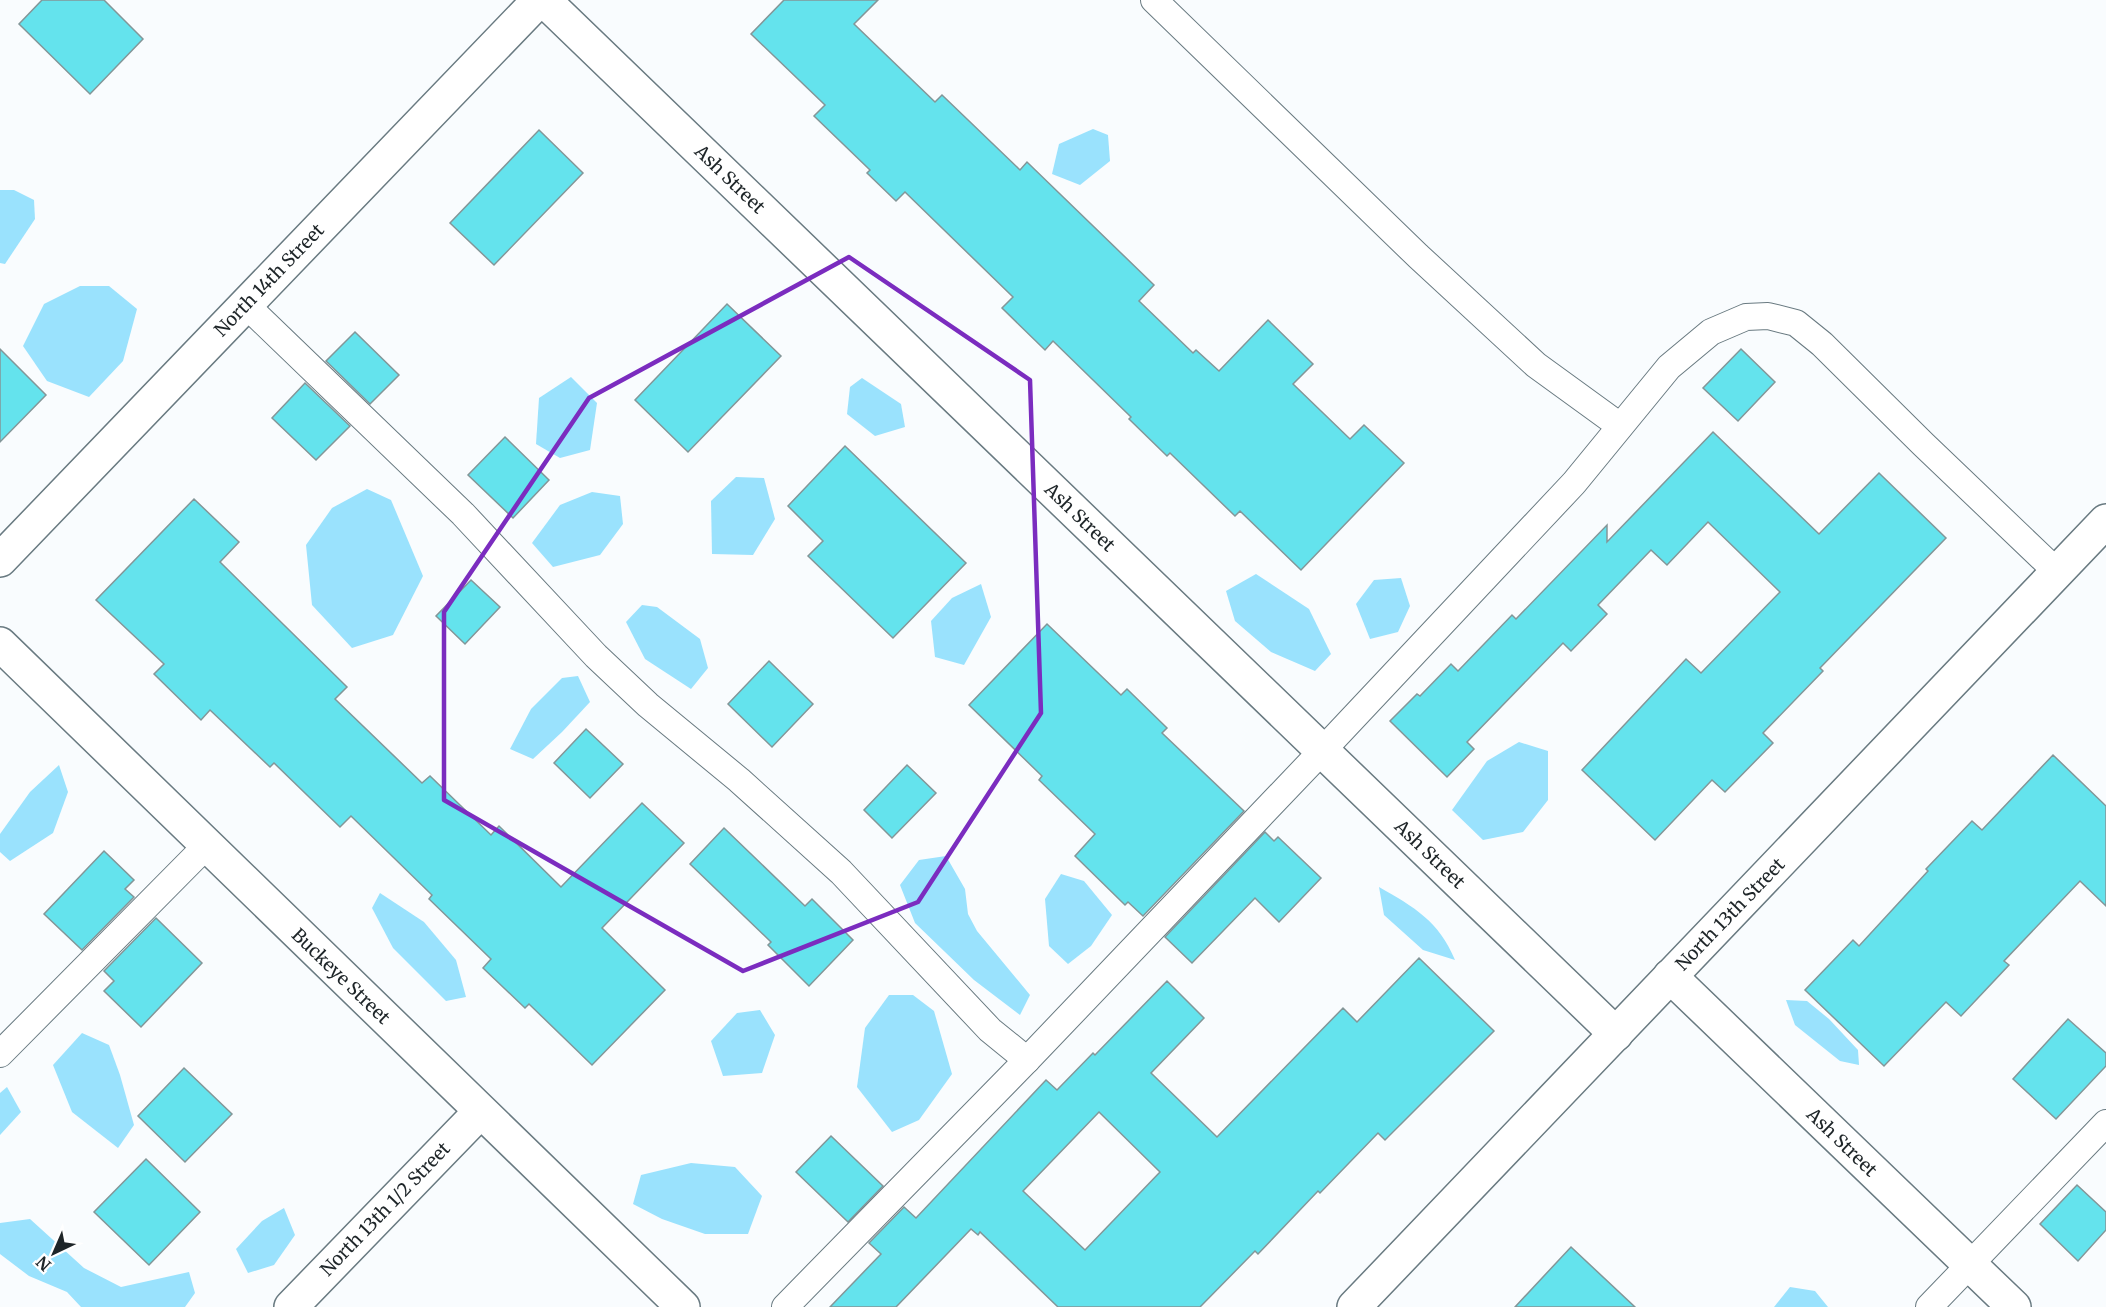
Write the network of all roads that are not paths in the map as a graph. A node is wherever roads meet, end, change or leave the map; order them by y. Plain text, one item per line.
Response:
1 (539, 0) edge
2 (544, 0) edge
3 (1154, 0) edge
4 (245, 304) junction
5 (1620, 426) junction
6 (2106, 521) edge
7 (0, 560) edge
8 (2057, 572) junction
9 (0, 644) edge
10 (1322, 751) junction
11 (207, 845) junction
12 (1670, 976) junction
13 (1616, 1034) junction
14 (0, 1054) edge
15 (1027, 1060) junction
16 (480, 1112) junction
17 (2106, 1123) edge
18 (1971, 1265) junction
19 (291, 1307) edge
20 (683, 1307) edge
21 (785, 1307) edge
22 (1354, 1307) edge
23 (1929, 1307) edge
24 (2014, 1307) edge

1 - 4 street, North 14th Street
2 - 10 street, Ash Street
3 - 5 lane
4 - 7 street, North 14th Street
4 - 15 lane
5 - 8 lane
5 - 10 lane
6 - 8 street, North 13th Street
8 - 12 street, North 13th Street
9 - 11 street, Buckeye Street
10 - 13 street, Ash Street
10 - 15 lane
11 - 14 lane
11 - 16 street, Buckeye Street
12 - 13 street, North 13th Street
12 - 18 street, Ash Street
13 - 22 street, North 13th Street
15 - 21 lane
16 - 19 street, North 13th 1/2 Street
16 - 20 street, Buckeye Street
17 - 18 lane
18 - 23 lane
18 - 24 street, Ash Street

